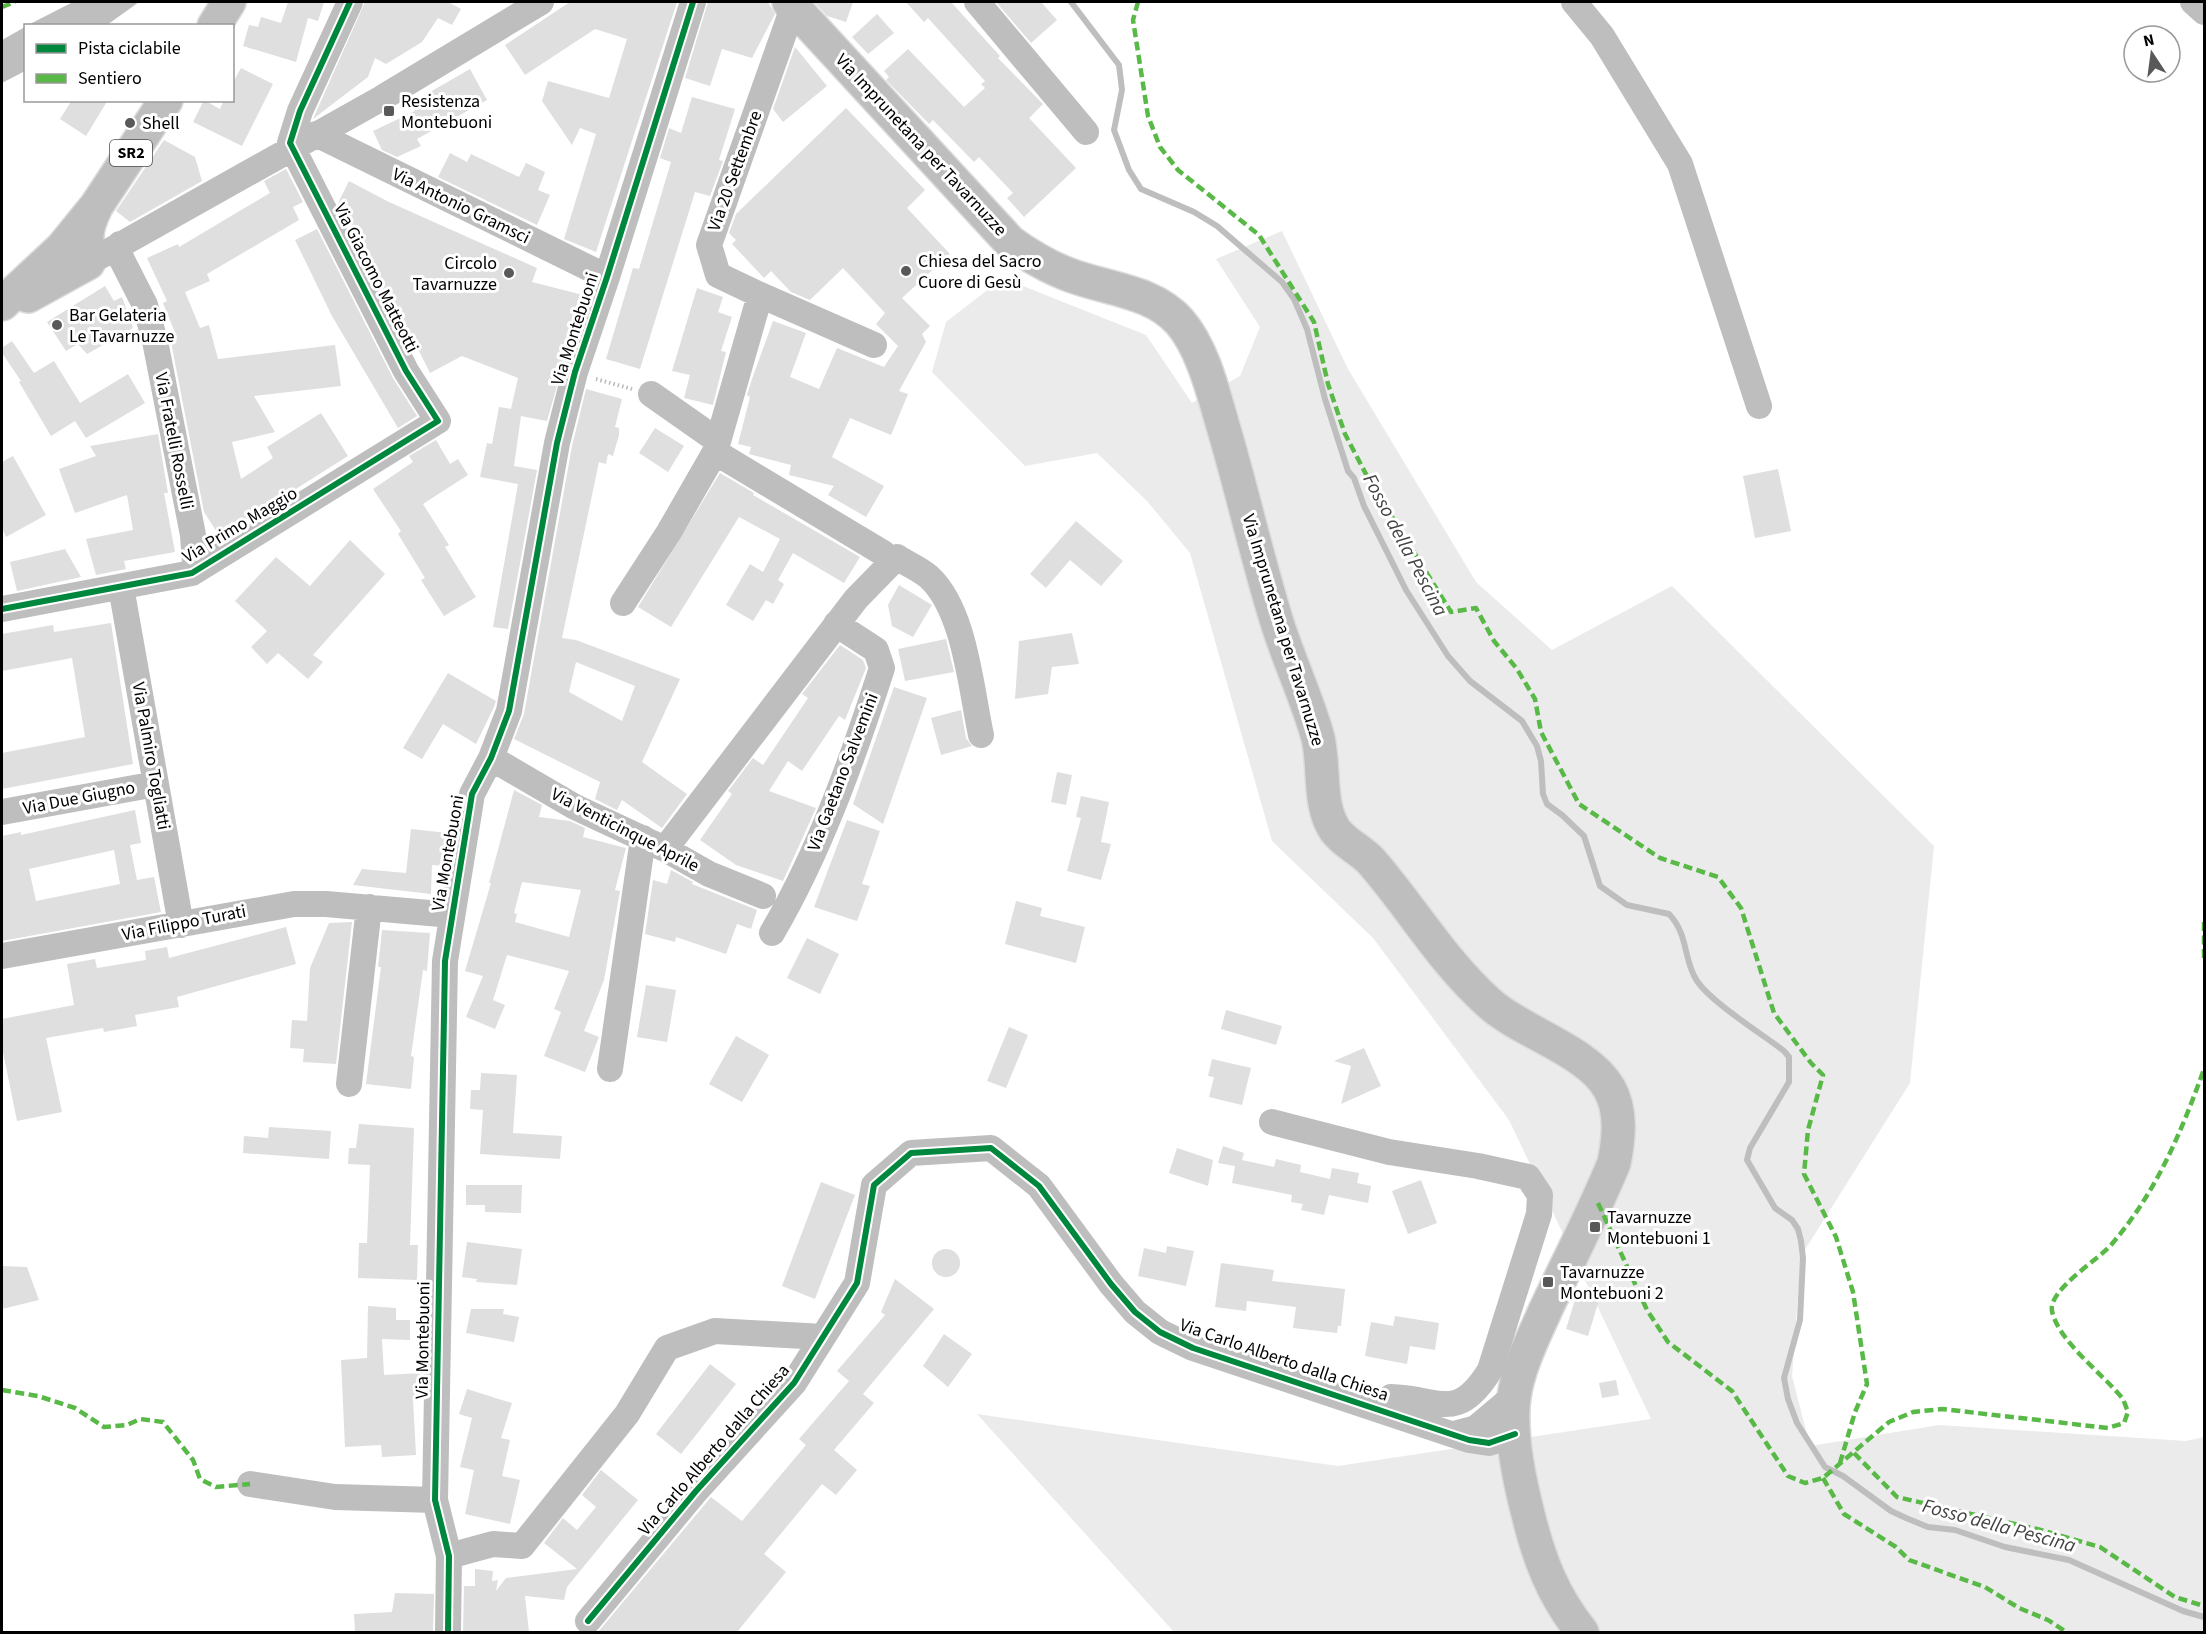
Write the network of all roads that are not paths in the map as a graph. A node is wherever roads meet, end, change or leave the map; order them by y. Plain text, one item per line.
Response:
1 (229, 2) edge
2 (350, 2) edge
3 (541, 2) edge
4 (693, 2) edge
5 (977, 2) edge
6 (1574, 2) edge
7 (2193, 2) edge
8 (793, 3) edge
9 (2205, 12) edge
10 (215, 24) edge
11 (165, 102) edge
12 (1086, 132) dead end
13 (316, 134) junction
14 (292, 146) junction
15 (128, 239) junction
16 (75, 254) junction
17 (607, 277) junction
18 (760, 295) junction
19 (2, 304) edge
20 (2, 310) edge
21 (874, 345) dead end
22 (651, 394) road end
23 (1759, 406) dead end
24 (438, 421) joint
25 (717, 446) junction
26 (883, 553) dead end
27 (192, 573) junction
28 (122, 588) junction
29 (623, 603) dead end
30 (2, 609) edge
31 (836, 624) junction
32 (981, 735) dead end
33 (491, 758) junction
34 (156, 784) junction
35 (2, 812) edge
36 (654, 843) junction
37 (763, 896) dead end
38 (369, 907) junction
39 (452, 915) junction
40 (181, 925) junction
41 (772, 933) dead end
42 (2, 956) edge
43 (610, 1069) dead end
44 (349, 1084) dead end
45 (1272, 1122) dead end
46 (1518, 1281) junction
47 (1554, 1291) junction
48 (823, 1337) junction
49 (1514, 1396) junction
50 (1382, 1410) junction
51 (1466, 1434) junction
52 (1515, 1434) junction
53 (250, 1484) dead end
54 (1522, 1491) junction
55 (435, 1500) junction
56 (449, 1556) junction
57 (588, 1621) dead end
58 (447, 1632) edge
59 (1582, 1632) edge

1 - 10 main road
2 - 14 street
3 - 13 street
4 - 17 street, Via Montebuoni
5 - 12 street
6 - 23 street
7 - 9 street
8 - 18 street, Via 20 Settembre
8 - 47 main road, Via Imprunetana per Tavarnuzze
11 - 16 main road, SR2
13 - 14 street
13 - 17 street, Via Antonio Gramsci
14 - 15 street
14 - 24 street, Via Giacomo Matteotti
15 - 16 street
15 - 27 street, Via Fratelli Rosselli
16 - 19 main road
16 - 20 main road
17 - 33 street, Via Montebuoni
18 - 21 street, Via 20 Settembre
18 - 25 street
22 - 25 street
24 - 27 street, Via Primo Maggio
25 - 26 street
25 - 29 street
27 - 28 street, Via Primo Maggio
28 - 30 street, Via Primo Maggio
28 - 34 street, Via Palmiro Togliatti
31 - 32 street
31 - 36 street
31 - 41 street, Via Gaetano Salvemini
33 - 36 street, Via Venticinque Aprile
33 - 39 street, Via Montebuoni
34 - 35 street, Via Due Giugno
34 - 40 street, Via Palmiro Togliatti
36 - 37 street, Via Venticinque Aprile
36 - 43 street
38 - 39 street, Via Filippo Turati
38 - 40 street, Via Filippo Turati
38 - 44 street
39 - 55 street, Via Montebuoni
40 - 42 street, Via Filippo Turati
45 - 46 street
46 - 47 street
46 - 50 street
47 - 49 main road, Via Imprunetana per Tavarnuzze
48 - 50 street, Via Carlo Alberto dalla Chiesa
48 - 56 street, Via Carlo Alberto dalla Chiesa
48 - 57 street, Via Carlo Alberto dalla Chiesa
49 - 51 street
49 - 52 main road, Via Imprunetana per Tavarnuzze
50 - 51 street, Via Carlo Alberto dalla Chiesa
51 - 52 street, Via Carlo Alberto dalla Chiesa
51 - 54 street, Via Carlo Alberto dalla Chiesa
52 - 54 main road, Via Imprunetana per Tavarnuzze
53 - 55 street
54 - 59 main road, Via Imprunetana per Tavarnuzze
55 - 56 street, Via Montebuoni
56 - 58 street, Via Montebuoni

